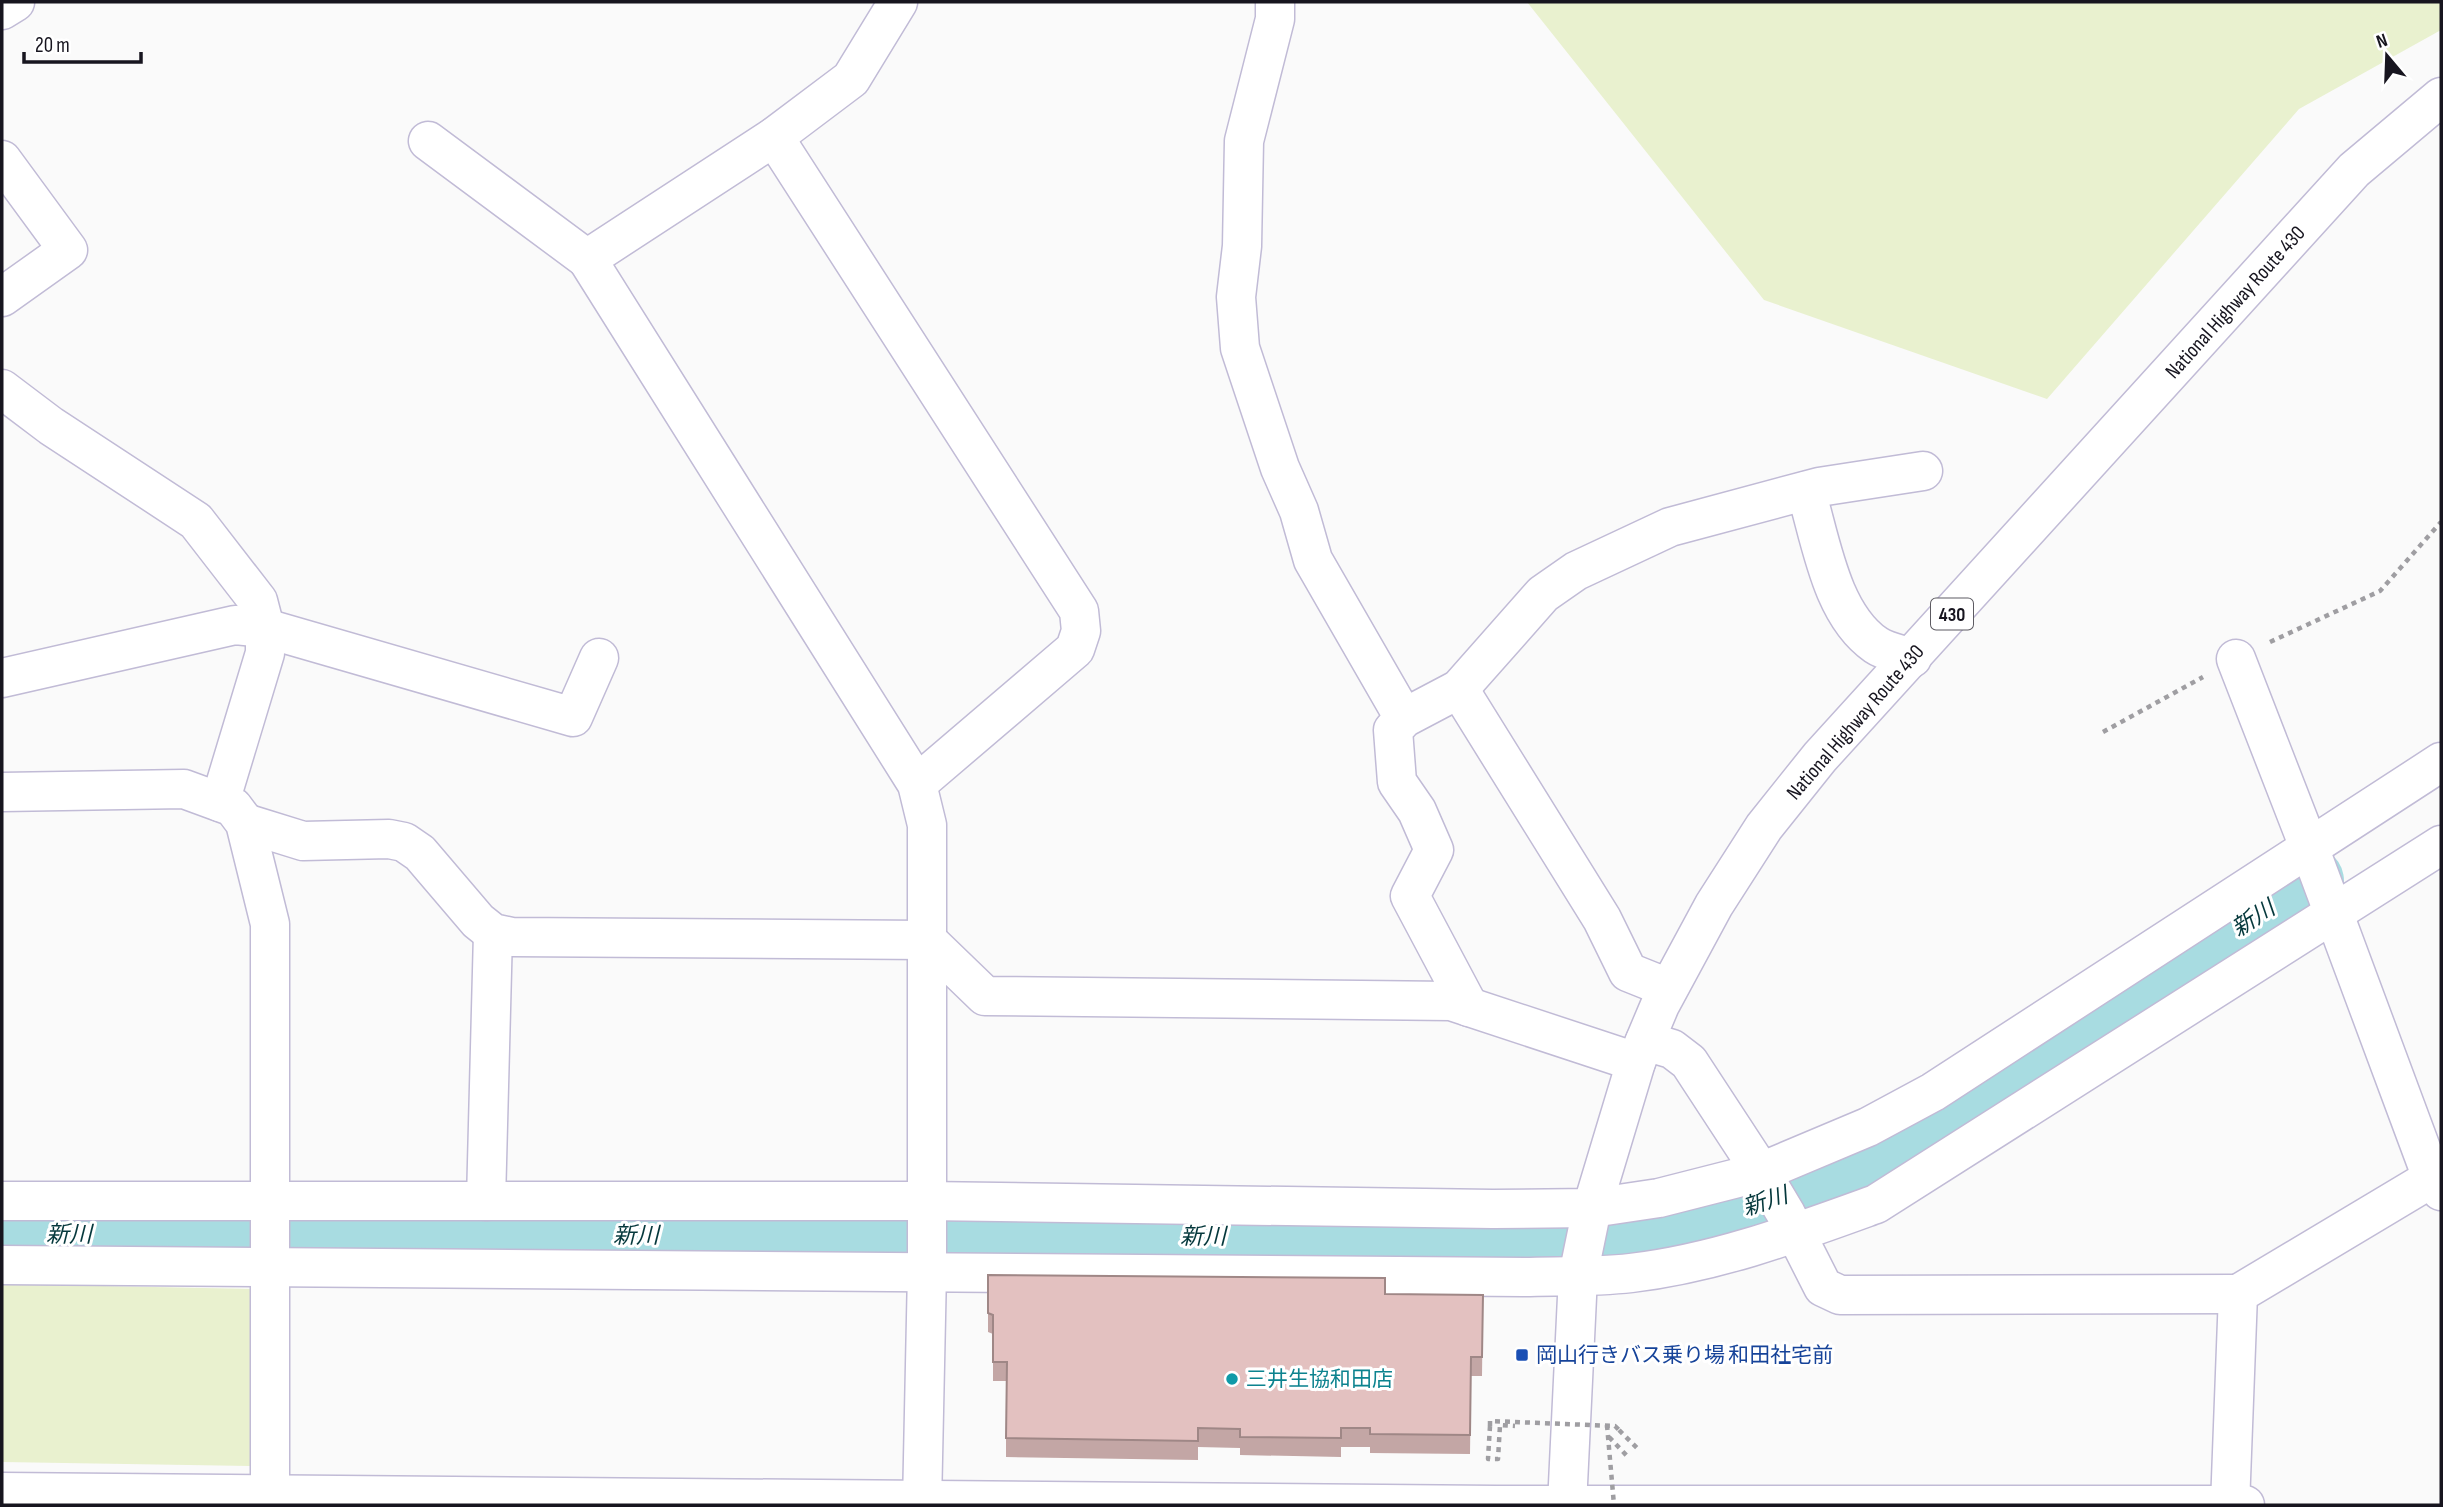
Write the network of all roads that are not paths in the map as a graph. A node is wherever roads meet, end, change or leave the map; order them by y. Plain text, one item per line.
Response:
1 (15, 2) edge
2 (898, 2) edge
3 (1275, 2) edge
4 (2, 10) edge
5 (2441, 97) edge
6 (774, 137) junction
7 (428, 141) dead end
8 (2, 160) edge
9 (587, 259) junction
10 (2, 297) edge
11 (2, 389) edge
12 (1923, 471) dead end
13 (1806, 491) junction
14 (265, 628) junction
15 (599, 658) dead end
16 (1912, 658) junction
17 (2236, 659) road end
18 (2, 678) edge
19 (1459, 688) junction
20 (1404, 719) junction
21 (2441, 762) edge
22 (917, 784) junction
23 (2, 792) edge
24 (233, 813) junction
25 (2441, 845) edge
26 (2309, 847) junction
27 (2333, 912) junction
28 (493, 933) junction
29 (927, 940) junction
30 (1668, 988) junction
31 (1469, 1007) junction
32 (1641, 1051) junction
33 (2437, 1185) edge
34 (1776, 1199) junction
35 (2, 1201) edge
36 (486, 1201) junction
37 (926, 1205) junction
38 (270, 1232) junction
39 (1586, 1236) junction
40 (927, 1263) junction
41 (2, 1265) edge
42 (2238, 1294) junction
43 (2, 1492) edge
44 (270, 1500) edge
45 (922, 1502) edge
46 (1567, 1504) edge
47 (2230, 1505) edge
48 (2245, 1505) edge

1 - 4 main road
2 - 6 main road
3 - 20 main road
5 - 16 main road, National Highway Route 430 / 430
6 - 9 main road
6 - 22 main road
7 - 9 main road
8 - 10 main road
9 - 22 main road
11 - 14 main road
12 - 13 main road
13 - 16 main road
13 - 19 main road
14 - 15 main road
14 - 18 main road
14 - 24 main road
16 - 30 main road, National Highway Route 430 / 430
17 - 26 main road
19 - 20 main road
19 - 30 main road
20 - 31 main road
21 - 26 main road
22 - 29 main road
23 - 24 main road
24 - 28 main road
24 - 38 main road
25 - 27 main road
26 - 27 main road
26 - 34 main road
27 - 33 main road
27 - 34 main road
28 - 29 main road
28 - 36 main road
29 - 31 main road
29 - 37 main road
30 - 32 main road, National Highway Route 430 / 430
31 - 32 main road
32 - 34 main road
32 - 39 main road, National Highway Route 430 / 430
33 - 42 main road
34 - 39 main road
34 - 39 main road
34 - 42 main road
35 - 38 main road
36 - 37 main road
36 - 38 main road
37 - 39 main road
37 - 40 main road
38 - 40 main road
38 - 41 main road
38 - 44 main road
39 - 40 main road
39 - 46 main road, National Highway Route 430 / 430
40 - 45 main road
42 - 47 main road
43 - 44 main road
44 - 45 main road
45 - 46 main road
46 - 47 main road
47 - 48 main road

